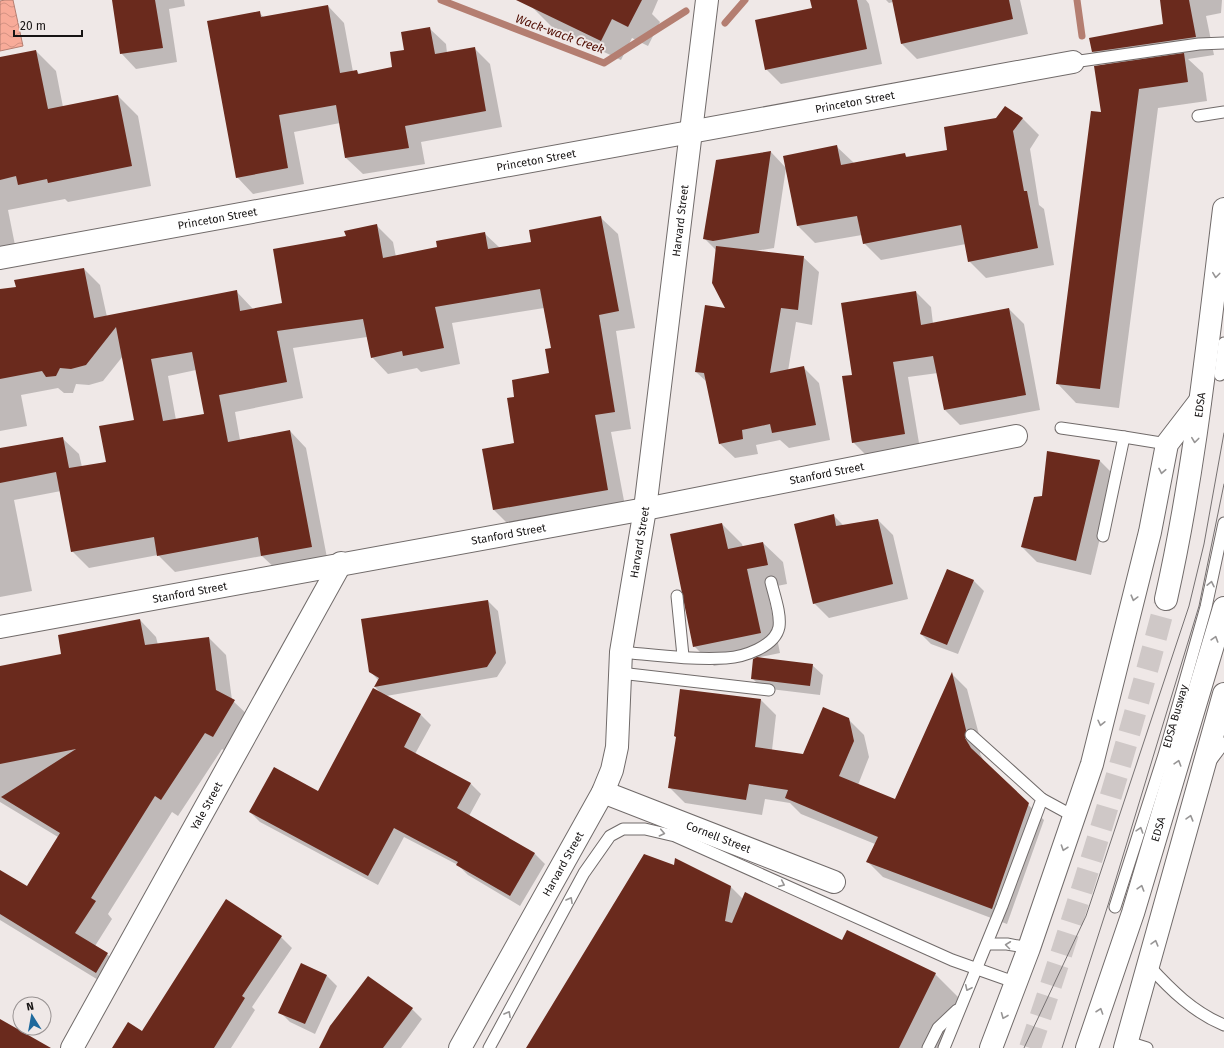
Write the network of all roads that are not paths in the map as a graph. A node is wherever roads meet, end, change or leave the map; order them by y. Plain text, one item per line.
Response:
1 (707, 0) edge
2 (1224, 43) edge
3 (1073, 62) joint
4 (1224, 112) edge
5 (1198, 116) dead end
6 (690, 131) junction
7 (1224, 209) edge
8 (0, 258) edge
9 (1224, 342) edge
10 (1220, 374) dead end
11 (1200, 401) junction
12 (1061, 428) dead end
13 (1016, 436) dead end
14 (1124, 437) junction
15 (1167, 444) junction
16 (645, 509) junction
17 (1224, 523) edge
18 (1103, 536) dead end
19 (341, 563) junction
20 (771, 582) dead end
21 (677, 596) dead end
22 (1166, 599) tunnel mouth
23 (1224, 608) edge
24 (0, 627) edge
25 (621, 652) junction
26 (683, 656) junction
27 (620, 673) junction
28 (769, 690) dead end
29 (1224, 694) edge
30 (971, 735) dead end
31 (1224, 743) edge
32 (1204, 771) junction
33 (603, 792) junction
34 (1042, 799) junction
35 (1074, 817) junction
36 (834, 882) dead end
37 (1115, 907) dead end
38 (987, 944) junction
39 (1029, 948) junction
40 (1149, 966) junction
41 (977, 968) junction
42 (1016, 983) junction
43 (959, 1008) junction
44 (1224, 1025) edge
45 (1133, 1046) edge
46 (72, 1048) edge
47 (460, 1048) edge
48 (489, 1048) edge
49 (928, 1048) edge
50 (944, 1048) edge
51 (991, 1048) edge
52 (1087, 1048) edge

1 - 6 main road, Harvard Street
2 - 3 lane
3 - 6 main road, Princeton Street
4 - 5 lane
6 - 8 main road, Princeton Street
6 - 16 main road, Harvard Street
7 -> 11 main road, EDSA
9 - 10 lane
11 - 15 main road
11 -> 22 main road, EDSA
12 - 14 lane
13 - 16 main road, Stanford Street
14 - 15 lane
14 - 18 lane
15 -> 35 main road
16 - 19 main road, Stanford Street
16 - 25 main road, Harvard Street
37 -> 17 lane, EDSA Busway
19 - 24 main road, Stanford Street
19 - 46 main road, Yale Street
20 - 26 lane
21 - 26 lane
52 -> 23 main road, EDSA
25 - 26 lane
25 - 27 main road, Harvard Street
27 - 28 lane
27 - 33 main road, Harvard Street
29 - 32 main road
30 - 34 lane
31 - 32 lane
40 -> 32 main road
33 - 36 main road, Cornell Street
33 - 47 main road, Harvard Street
34 - 35 lane
34 - 38 lane
35 -> 39 main road
39 -> 38 lane
38 - 41 lane
39 - 42 main road
40 - 44 lane
40 - 45 main road
41 - 42 lane
41 -> 43 lane
48 -> 41 lane
42 -> 51 main road
43 - 49 lane
43 - 50 lane

